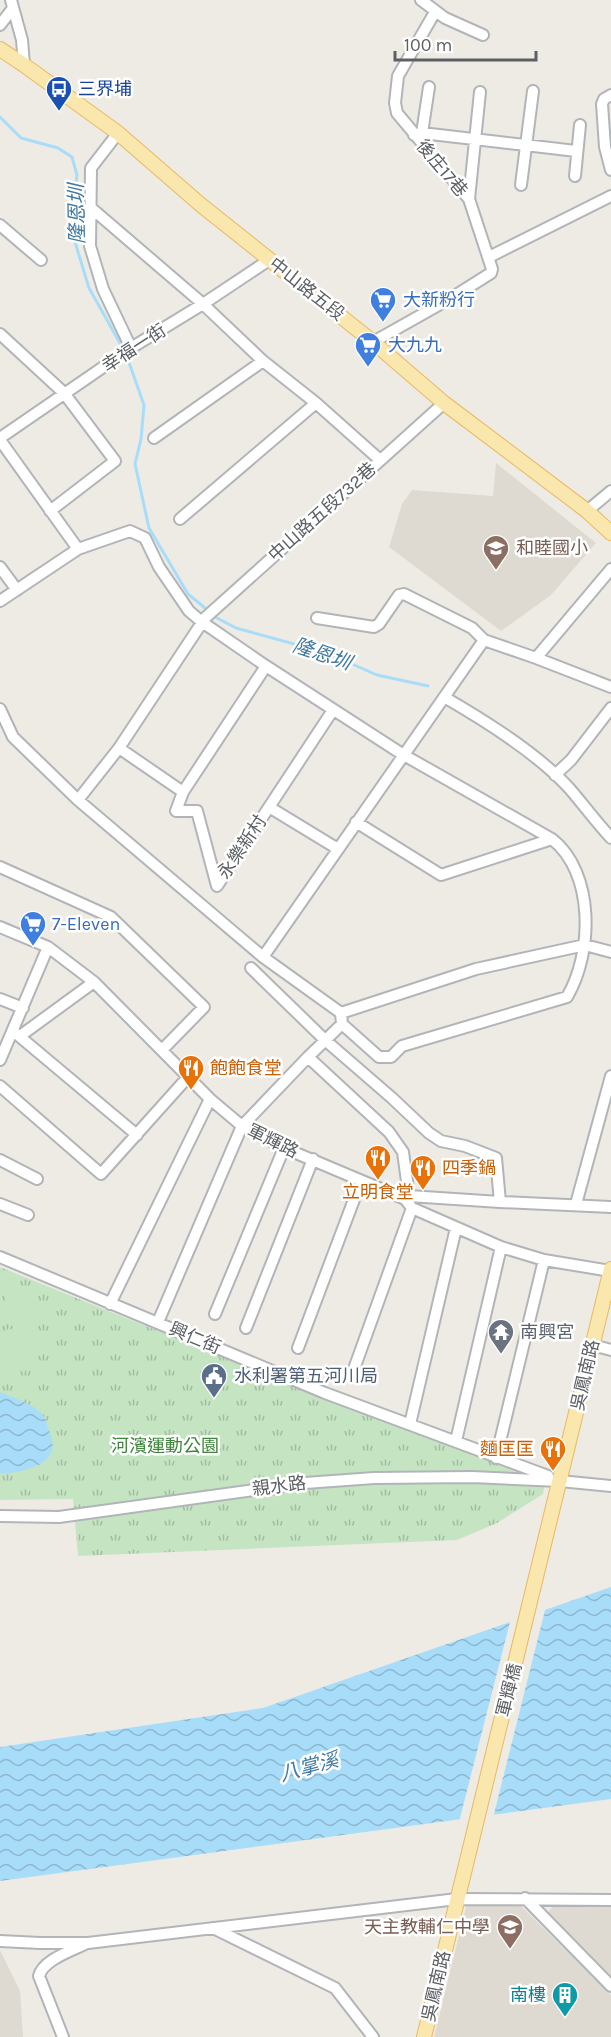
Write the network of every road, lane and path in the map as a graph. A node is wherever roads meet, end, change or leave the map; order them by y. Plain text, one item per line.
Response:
1 (421, 0) edge
2 (12, 4) edge
3 (435, 12) junction
4 (0, 25) edge
5 (483, 35) dead end
6 (0, 49) edge
7 (24, 64) junction
8 (429, 87) dead end
9 (533, 91) dead end
10 (480, 92) dead end
11 (611, 95) edge
12 (579, 125) dead end
13 (118, 133) junction
14 (418, 134) junction
15 (474, 139) junction
16 (526, 145) junction
17 (576, 151) junction
18 (611, 170) edge
19 (574, 176) dead end
20 (521, 185) dead end
21 (611, 195) edge
22 (469, 199) junction
23 (90, 207) junction
24 (0, 225) edge
25 (489, 256) junction
26 (41, 260) dead end
27 (269, 260) junction
28 (203, 304) junction
29 (0, 334) edge
30 (373, 342) junction
31 (131, 348) junction
32 (263, 361) junction
33 (64, 393) junction
34 (316, 403) junction
35 (444, 403) junction
36 (154, 438) dead end
37 (0, 439) edge
38 (380, 460) junction
39 (611, 491) edge
40 (50, 511) junction
41 (587, 511) junction
42 (180, 519) dead end
43 (611, 533) edge
44 (78, 549) junction
45 (0, 567) edge
46 (611, 569) edge
47 (17, 590) junction
48 (0, 601) edge
49 (317, 618) dead end
50 (202, 622) junction
51 (484, 640) junction
52 (536, 658) junction
53 (266, 666) junction
54 (611, 687) edge
55 (444, 697) junction
56 (611, 708) edge
57 (0, 709) edge
58 (333, 710) junction
59 (119, 748) junction
60 (402, 754) junction
61 (555, 775) junction
62 (183, 792) junction
63 (78, 800) junction
64 (269, 807) junction
65 (356, 822) junction
66 (611, 838) edge
67 (552, 839) junction
68 (338, 849) junction
69 (0, 867) edge
70 (0, 927) edge
71 (585, 945) junction
72 (48, 947) junction
73 (611, 952) edge
74 (263, 957) junction
75 (251, 968) dead end
76 (94, 982) junction
77 (0, 999) edge
78 (22, 1008) junction
79 (342, 1018) junction
80 (17, 1033) junction
81 (325, 1040) junction
82 (162, 1050) junction
83 (1, 1057) edge
84 (308, 1057) junction
85 (611, 1076) edge
86 (188, 1077) junction
87 (0, 1086) edge
88 (210, 1098) junction
89 (242, 1126) junction
90 (137, 1135) junction
91 (284, 1148) junction
92 (313, 1159) junction
93 (0, 1160) edge
94 (37, 1179) dead end
95 (362, 1181) junction
96 (407, 1197) junction
97 (500, 1202) junction
98 (0, 1204) edge
99 (576, 1204) junction
100 (611, 1207) edge
101 (411, 1208) junction
102 (28, 1215) dead end
103 (456, 1228) junction
104 (501, 1247) junction
105 (0, 1257) edge
106 (544, 1260) junction
107 (611, 1270) edge
108 (110, 1304) junction
109 (216, 1314) dead end
110 (159, 1322) junction
111 (246, 1328) dead end
112 (592, 1345) junction
113 (298, 1348) dead end
114 (611, 1350) edge
115 (354, 1369) dead end
116 (410, 1424) junction
117 (456, 1441) junction
118 (496, 1458) junction
119 (560, 1481) junction
120 (611, 1486) edge
121 (0, 1516) edge
122 (525, 1898) junction
123 (458, 1899) junction
124 (611, 1902) edge
125 (212, 1927) junction
126 (0, 1941) edge
127 (88, 1942) junction
128 (611, 1986) edge
129 (63, 2037) edge
130 (373, 2037) edge
131 (424, 2037) edge

1 - 3 street
2 - 4 street
2 - 7 street
3 - 5 street
3 - 14 street, 後庄17巷
6 - 7 main road, 中山路五段
7 - 13 main road, 中山路五段
8 - 14 street
9 - 16 street
10 - 15 street
11 - 18 street
12 - 17 street
13 - 23 street
13 - 27 main road, 中山路五段
14 - 15 street
14 - 22 street, 後庄17巷
15 - 16 street
15 - 22 street
16 - 17 street
16 - 20 street
17 - 19 street
21 - 25 street
22 - 25 street, 後庄17巷
23 - 28 street
23 - 31 street
24 - 26 street
25 - 30 street
27 - 28 street, 幸福一街
27 - 30 main road, 中山路五段
28 - 31 street, 幸福一街
28 - 32 street
29 - 33 street
30 - 35 main road, 中山路五段
31 - 33 street, 幸福一街
32 - 34 street
32 - 36 street
33 - 37 street, 幸福一街
33 - 40 street
34 - 38 street
34 - 42 street
35 - 38 street, 中山路五段732巷
35 - 41 main road, 中山路五段
37 - 40 street
38 - 50 street, 中山路五段732巷
39 - 41 street
40 - 44 street
41 - 43 main road, 中山路五段
44 - 47 street
44 - 50 street
45 - 47 street
46 - 52 street
47 - 48 street
49 - 51 street
50 - 53 street
50 - 59 street
51 - 52 street
51 - 55 street
52 - 54 street
53 - 58 street
53 - 62 street
55 - 60 street
55 - 61 street
56 - 61 street
57 - 63 street
58 - 60 street
58 - 64 street, 永樂新村
59 - 62 street
59 - 63 street
60 - 65 street
60 - 67 street
61 - 66 street
62 - 64 street, 永樂新村
63 - 74 street
64 - 68 street
65 - 67 street
65 - 68 street
67 - 71 street
68 - 74 street
69 - 82 street
70 - 72 street, 軍輝路
71 - 73 street
71 - 79 street
71 - 79 street
72 - 76 street, 軍輝路
72 - 78 street
74 - 79 street
75 - 81 street
76 - 80 street
76 - 82 street, 軍輝路
77 - 78 street
78 - 80 street
79 - 81 street
80 - 83 street
80 - 90 street
81 - 84 street
81 - 97 street
82 - 86 street, 軍輝路
84 - 89 street
84 - 96 street
85 - 99 street
86 - 88 street, 軍輝路
86 - 90 street
87 - 90 street
88 - 89 street, 軍輝路
88 - 108 street
89 - 91 street, 軍輝路
89 - 110 street
91 - 92 street, 軍輝路
91 - 109 street
92 - 95 street, 軍輝路
92 - 111 street
93 - 94 street
95 - 96 street, 軍輝路
95 - 113 street
96 - 97 street, 軍輝路
96 - 101 street
97 - 99 street, 軍輝路
98 - 102 street
99 - 100 street, 軍輝路
101 - 103 street
101 - 115 street
103 - 104 street
103 - 116 street
104 - 106 street
104 - 117 street
105 - 108 street, 興仁街
106 - 107 street
106 - 118 street
107 - 112 main road, 吳鳳南路
108 - 110 street, 興仁街
110 - 116 street, 興仁街
112 - 114 street
112 - 119 main road, 吳鳳南路
116 - 117 street, 興仁街
117 - 118 street, 興仁街
118 - 119 street, 興仁街
119 - 120 street
119 - 121 street, 親水路
119 - 123 main road, 軍輝橋
122 - 123 street
122 - 124 street
122 - 128 street
123 - 125 street
123 - 131 main road, 吳鳳南路
125 - 127 street
125 - 130 street
126 - 127 street
127 - 129 street

